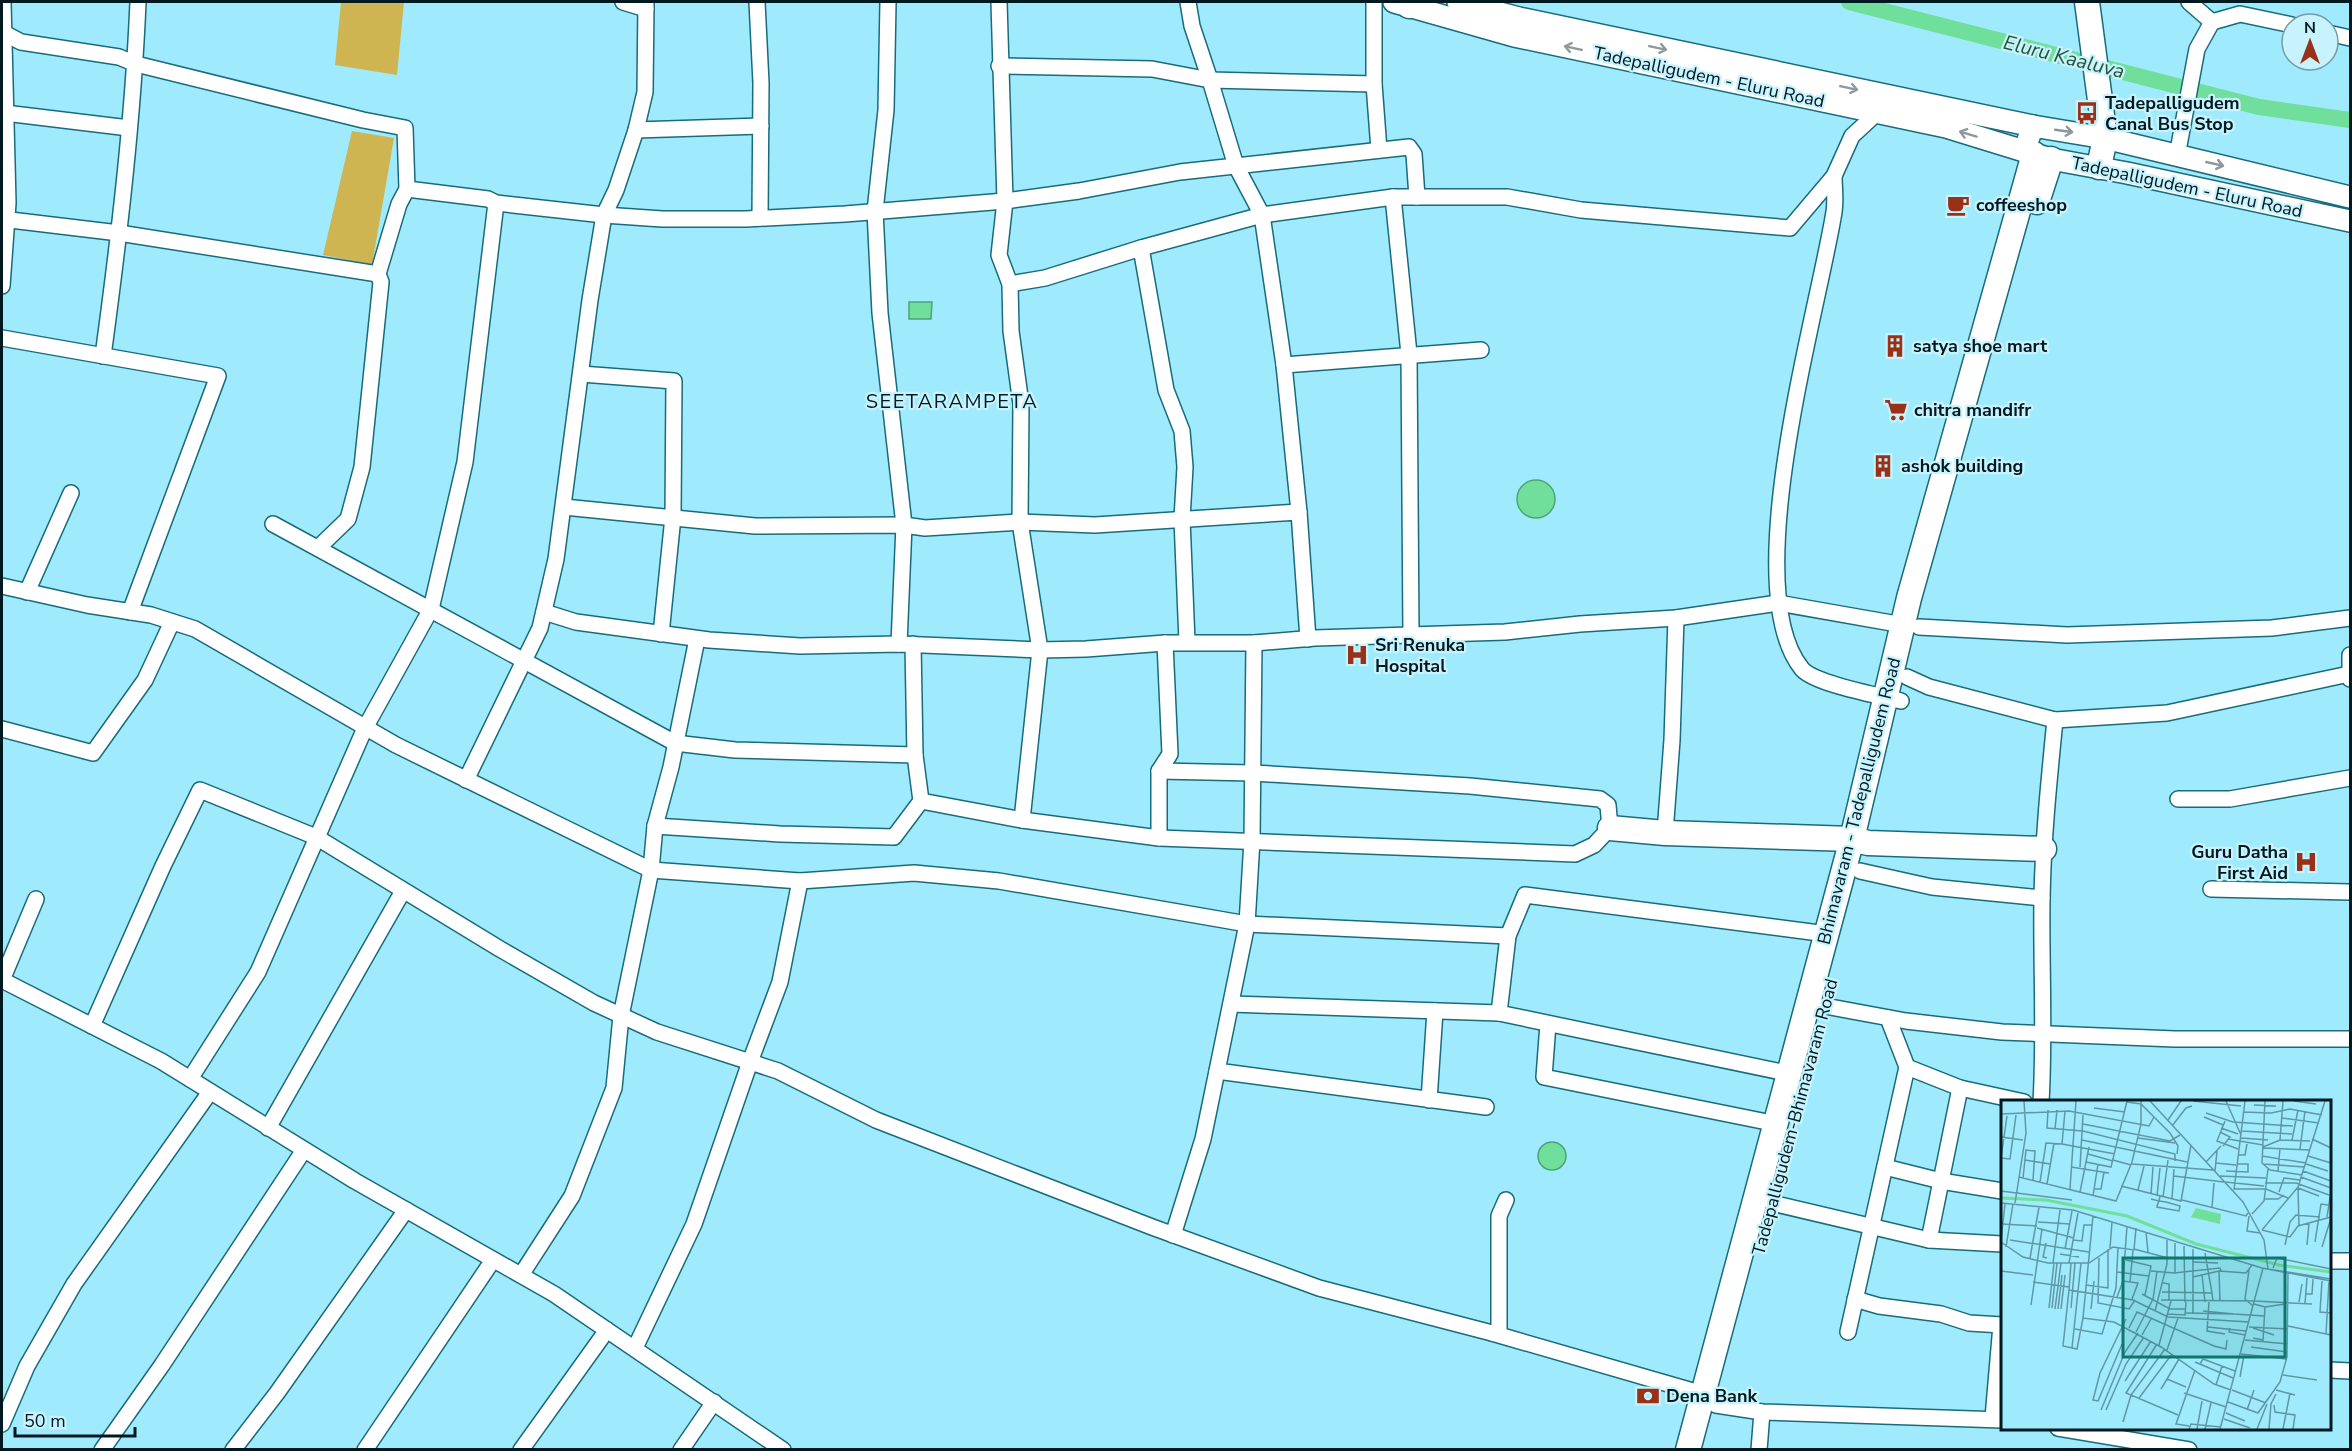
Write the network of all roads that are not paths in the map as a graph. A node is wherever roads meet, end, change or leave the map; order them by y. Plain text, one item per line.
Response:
1 (3, 2) edge
2 (138, 2) edge
3 (623, 2) edge
4 (757, 2) edge
5 (888, 2) edge
6 (999, 2) edge
7 (1188, 2) edge
8 (1374, 2) edge
9 (1458, 2) edge
10 (2087, 2) edge
11 (2189, 2) edge
12 (1405, 3) edge
13 (646, 5) edge
14 (2212, 22) junction
15 (2280, 22) edge
16 (3, 32) edge
17 (136, 64) junction
18 (999, 66) junction
19 (1210, 80) junction
20 (1374, 84) junction
21 (1878, 112) junction
22 (5, 113) junction
23 (761, 126) junction
24 (2033, 126) junction
25 (129, 128) junction
26 (636, 130) junction
27 (2105, 138) junction
28 (1379, 150) junction
29 (2036, 155) junction
30 (2177, 156) junction
31 (1236, 166) junction
32 (2099, 167) junction
33 (1834, 176) junction
34 (407, 189) junction
35 (1393, 197) junction
36 (1417, 197) junction
37 (2350, 197) edge
38 (1005, 201) junction
39 (496, 203) junction
40 (875, 211) junction
41 (1262, 215) junction
42 (604, 216) junction
43 (760, 218) junction
44 (4, 219) edge
45 (2350, 221) edge
46 (119, 233) junction
47 (1141, 248) junction
48 (378, 274) junction
49 (1010, 284) junction
50 (2, 286) edge
51 (2, 338) edge
52 (1481, 350) dead end
53 (1409, 354) junction
54 (103, 356) junction
55 (1284, 365) junction
56 (581, 374) junction
57 (71, 493) dead end
58 (564, 507) junction
59 (1299, 512) junction
60 (673, 517) junction
61 (1182, 519) junction
62 (1020, 522) junction
63 (273, 524) dead end
64 (904, 525) junction
65 (318, 548) junction
66 (2, 586) edge
67 (27, 592) junction
68 (1778, 603) junction
69 (430, 609) junction
70 (130, 612) junction
71 (544, 612) junction
72 (1676, 618) junction
73 (2350, 618) edge
74 (172, 622) junction
75 (1911, 626) junction
76 (661, 634) junction
77 (1411, 636) junction
78 (697, 639) junction
79 (1308, 639) junction
80 (1187, 642) junction
81 (1165, 643) junction
82 (1254, 643) junction
83 (906, 644) junction
84 (1040, 650) junction
85 (2350, 655) edge
86 (525, 660) junction
87 (1907, 677) junction
88 (2350, 677) edge
89 (1893, 699) junction
90 (2055, 720) junction
91 (365, 728) junction
92 (2, 729) edge
93 (675, 743) junction
94 (915, 755) junction
95 (1159, 771) junction
96 (1253, 773) junction
97 (2350, 778) edge
98 (466, 780) junction
99 (2178, 800) dead end
100 (921, 801) junction
101 (1022, 820) junction
102 (655, 826) junction
103 (1610, 828) junction
104 (1665, 833) junction
105 (316, 837) junction
106 (1159, 838) junction
107 (1252, 840) junction
108 (1860, 841) junction
109 (2044, 849) junction
110 (651, 870) junction
111 (1860, 871) junction
112 (800, 881) junction
113 (2211, 889) dead end
114 (404, 891) junction
115 (2350, 892) edge
116 (1846, 895) junction
117 (2042, 898) junction
118 (36, 899) dead end
119 (1247, 924) junction
120 (1827, 934) junction
121 (1508, 936) junction
122 (2, 980) edge
123 (1232, 1004) junction
124 (1825, 1006) junction
125 (1435, 1011) junction
126 (1499, 1013) junction
127 (621, 1016) junction
128 (1888, 1018) junction
129 (1548, 1024) junction
130 (92, 1026) junction
131 (2043, 1033) junction
132 (2350, 1039) edge
133 (750, 1062) junction
134 (1907, 1067) junction
135 (1217, 1071) junction
136 (1791, 1074) junction
137 (190, 1079) junction
138 (1959, 1088) junction
139 (210, 1092) junction
140 (1429, 1100) junction
141 (2019, 1100) edge
142 (2041, 1100) edge
143 (1486, 1107) dead end
144 (1777, 1124) junction
145 (268, 1128) junction
146 (304, 1150) junction
147 (1885, 1167) junction
148 (1941, 1181) junction
149 (2001, 1191) edge
150 (1506, 1200) dead end
151 (1772, 1203) junction
152 (406, 1210) junction
153 (1871, 1227) junction
154 (1173, 1235) junction
155 (1929, 1239) junction
156 (2001, 1244) edge
157 (493, 1260) junction
158 (2331, 1261) edge
159 (2350, 1261) edge
160 (521, 1275) junction
161 (1855, 1299) junction
162 (2001, 1325) edge
163 (607, 1330) junction
164 (1848, 1332) dead end
165 (1492, 1333) junction
166 (635, 1348) junction
167 (2001, 1348) edge
168 (2331, 1370) edge
169 (2350, 1371) edge
170 (1709, 1399) junction
171 (714, 1402) junction
172 (1762, 1412) junction
173 (2, 1419) edge
174 (1998, 1419) edge
175 (2070, 1430) edge
176 (102, 1449) edge
177 (233, 1449) edge
178 (365, 1449) edge
179 (521, 1449) edge
180 (681, 1449) edge
181 (783, 1449) edge
182 (1688, 1449) edge
183 (1704, 1449) edge
184 (1759, 1449) edge
185 (2189, 1449) edge

1 - 16 street
2 - 17 street
3 - 13 street
4 - 23 street
5 - 40 street
6 - 18 street
7 - 19 street
8 - 20 street
9 -> 24 main road, Tadepalligudem - Eluru Road
10 - 27 main road
11 - 14 street
21 -> 12 main road, Tadepalligudem - Eluru Road
13 - 26 street
14 - 15 street
14 - 30 street
16 - 17 street
16 - 22 street
17 - 25 street
17 - 34 street
18 - 19 street
18 - 38 street
19 - 20 street
19 - 31 street
20 - 28 street
29 -> 21 main road, Tadepalligudem - Eluru Road
21 - 33 street
22 - 25 street
22 - 44 street
23 - 26 street
23 - 43 street
24 -> 27 main road, Tadepalligudem - Eluru Road
24 - 29 main road
25 - 46 street
26 - 42 street
27 - 30 main road, Tadepalligudem - Eluru Road
27 - 32 main road
28 - 31 street
28 - 36 street
29 - 32 main road, Tadepalligudem - Eluru Road
29 - 75 main road, Bhimavaram - Tadepalligudem Road
30 -> 37 main road, Tadepalligudem - Eluru Road
31 - 38 street
31 - 41 street
32 - 45 main road, Tadepalligudem - Eluru Road
33 - 36 street
33 - 68 street
34 - 39 street
34 - 48 street
35 - 36 street
35 - 41 street
35 - 53 street
38 - 40 street
38 - 49 street
39 - 42 street
39 - 69 street
40 - 43 street
40 - 64 street
41 - 47 street
41 - 55 street
42 - 43 street
42 - 56 street
44 - 46 street
44 - 50 street
46 - 48 street
46 - 54 street
47 - 49 street
47 - 61 street
48 - 65 street
49 - 62 street
51 - 54 street
52 - 53 street
53 - 55 street
53 - 77 street
54 - 70 street
55 - 59 street
56 - 58 street
56 - 60 street
57 - 67 street
58 - 60 street
58 - 71 street
59 - 61 street
59 - 79 street
60 - 64 street
60 - 76 street
61 - 62 street
61 - 80 street
62 - 64 street
62 - 84 street
63 - 65 street
64 - 83 street
65 - 69 street
66 - 67 street
67 - 70 street
68 - 72 street
68 - 75 street
68 - 89 street
69 - 86 street
69 - 91 street
70 - 74 street
71 - 76 street
71 - 86 street
72 - 77 street
72 - 104 street
73 - 75 street
74 - 91 street
74 - 92 street
75 - 87 main road, Tadepalligudem-Bhimavaram Road
75 - 89 main road, Bhimavaram - Tadepalligudem Road
76 - 78 street
77 - 79 street
78 - 83 street
78 - 93 street
79 - 82 street
80 - 81 street
80 - 82 street
81 - 84 street
81 - 95 street
82 - 96 street
83 - 84 street
83 - 94 street
84 - 101 street
85 - 88 street
86 - 93 street
86 - 98 street
87 - 89 main road, Tadepalligudem-Bhimavaram Road
87 - 90 street
88 - 90 street
89 - 108 main road, Tadepalligudem-Bhimavaram Road
90 - 109 street
91 - 98 street
91 - 105 street
93 - 94 street
93 - 102 street
94 - 100 street
95 - 96 street
95 - 106 street
96 - 103 street
96 - 107 street
97 - 99 street
98 - 110 street
100 - 101 street
100 - 102 street
101 - 106 street
102 - 110 street
103 - 104 main road
103 - 107 street
104 - 108 main road
105 - 114 street
105 - 130 street
105 - 137 street
106 - 107 street
107 - 119 street
108 - 109 main road
108 - 111 main road, Tadepalligudem-Bhimavaram Road
108 - 116 main road, Bhimavaram - Tadepalligudem Road
109 - 117 street
110 - 112 street
110 - 127 street
111 - 116 main road, Tadepalligudem-Bhimavaram Road
111 - 117 street
112 - 119 street
112 - 133 street
113 - 115 street
114 - 127 street
114 - 145 street
116 - 120 main road, Bhimavaram - Tadepalligudem Road
116 - 124 main road, Tadepalligudem-Bhimavaram Road
117 - 131 street
118 - 122 street
119 - 121 street
119 - 123 street
120 - 121 street
120 - 136 main road, Bhimavaram - Tadepalligudem Road
121 - 126 street
122 - 130 street
123 - 125 street
123 - 135 street
124 - 128 street
124 - 151 main road, Tadepalligudem-Bhimavaram Road
125 - 126 street
125 - 140 street
126 - 129 street
127 - 133 street
127 - 160 street
128 - 131 street
128 - 134 street
129 - 136 street
129 - 144 street
130 - 137 street
131 - 132 street
131 - 142 street
133 - 154 street
133 - 166 street
134 - 138 street
134 - 147 street
135 - 140 street
135 - 154 street
136 - 144 main road, Bhimavaram - Tadepalligudem Road
137 - 139 street
138 - 141 street
138 - 148 street
139 - 145 street
139 - 173 street
140 - 143 street
144 - 170 main road, Bhimavaram - Tadepalligudem Road
145 - 146 street
146 - 152 street
146 - 176 street
147 - 148 street
147 - 153 street
148 - 149 street
148 - 155 street
150 - 165 street
151 - 153 street
151 - 170 main road, Tadepalligudem-Bhimavaram Road
152 - 157 street
152 - 177 street
153 - 155 street
153 - 161 street
154 - 165 street
155 - 156 street
157 - 160 street
157 - 178 street
158 - 159 street
160 - 163 street
161 - 162 street
161 - 164 street
163 - 166 street
163 - 179 street
165 - 170 street
166 - 171 street
167 - 174 street
168 - 169 street
170 - 172 street
170 - 182 main road, Bhimavaram - Tadepalligudem Road
170 - 183 main road, Tadepalligudem-Bhimavaram Road
171 - 180 street
171 - 181 street
172 - 174 street
172 - 184 street
175 - 185 street

